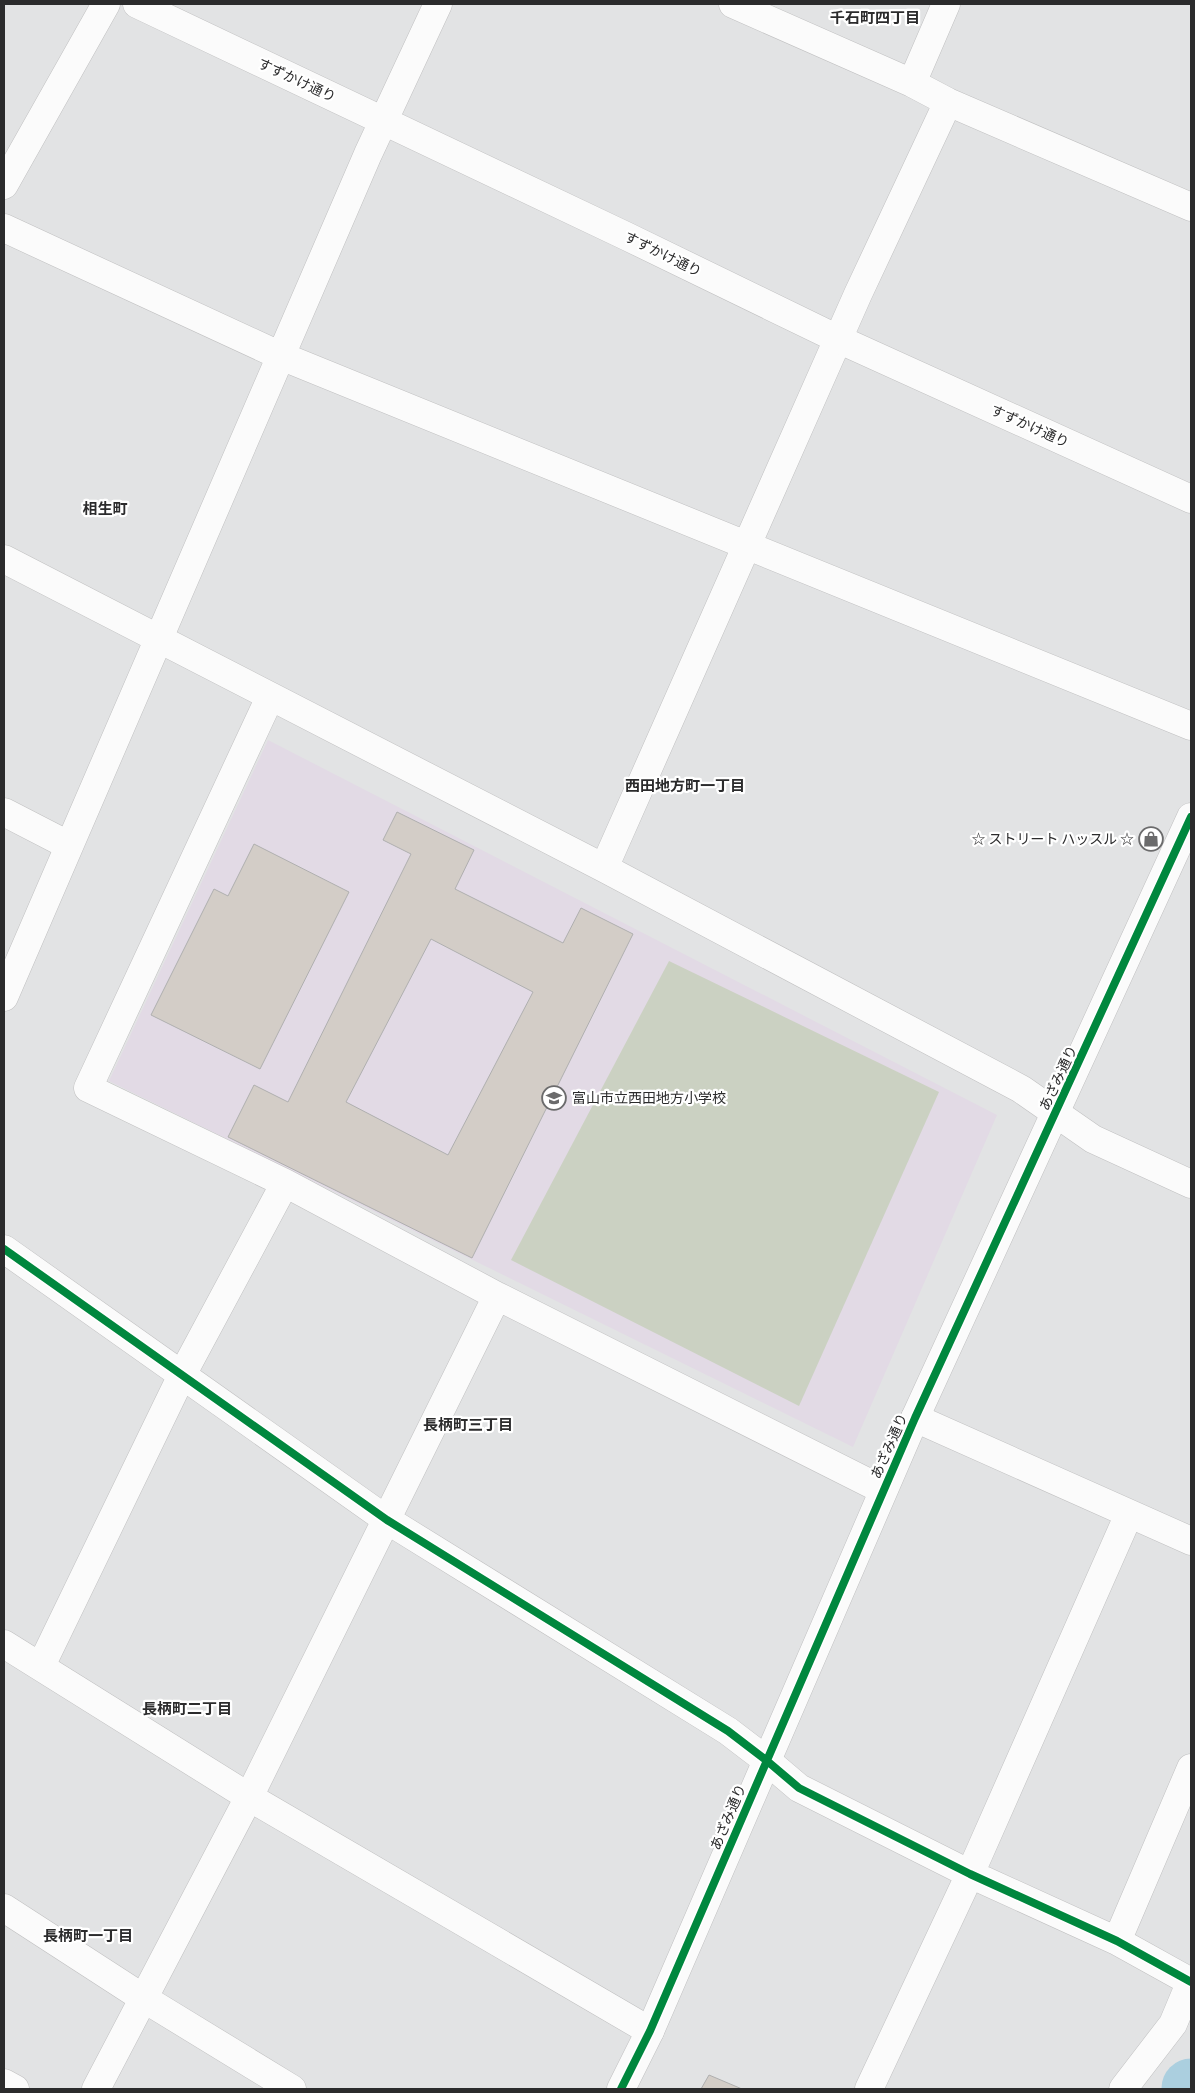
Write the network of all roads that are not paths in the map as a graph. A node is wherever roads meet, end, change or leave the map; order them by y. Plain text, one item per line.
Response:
1 (106, 4) edge
2 (438, 4) edge
3 (736, 4) edge
4 (946, 4) edge
5 (151, 7) edge
6 (912, 83) junction
7 (948, 102) junction
8 (383, 121) junction
9 (4, 186) edge
10 (1191, 207) edge
11 (4, 228) edge
12 (838, 339) junction
13 (281, 356) junction
14 (1191, 499) edge
15 (746, 544) junction
16 (4, 559) edge
17 (159, 640) junction
18 (270, 697) junction
19 (1191, 726) edge
20 (4, 812) edge
21 (1191, 817) edge
22 (68, 845) junction
23 (604, 868) junction
24 (4, 998) edge
25 (1056, 1113) junction
26 (285, 1183) junction
27 (1191, 1184) edge
28 (4, 1250) edge
29 (497, 1296) junction
30 (182, 1375) junction
31 (915, 1418) junction
32 (883, 1490) junction
33 (1129, 1514) junction
34 (387, 1520) junction
35 (1191, 1541) edge
36 (4, 1644) edge
37 (41, 1666) junction
38 (766, 1760) junction
39 (1191, 1768) edge
40 (248, 1797) junction
41 (970, 1874) junction
42 (4, 1908) edge
43 (1117, 1941) junction
44 (1191, 1981) edge
45 (143, 1998) junction
46 (650, 2031) junction
47 (4, 2083) edge
48 (15, 2089) edge
49 (96, 2089) edge
50 (292, 2089) edge
51 (621, 2089) edge
52 (869, 2089) edge
53 (1123, 2089) edge

1 - 9 street
2 - 8 street
3 - 6 street
4 - 6 street
5 - 8 street, すずかけ通り
6 - 7 street
7 - 10 street
7 - 12 street
8 - 12 street, すずかけ通り
8 - 13 street
11 - 13 street
12 - 14 street, すずかけ通り
12 - 15 street
13 - 15 street
13 - 17 street
15 - 19 street
15 - 23 street
16 - 17 street
17 - 18 street
17 - 22 street
18 - 23 street
18 - 26 street
20 - 22 street
21 - 25 street, あざみ通り
22 - 24 street
23 - 25 street
25 - 27 street
25 - 31 street, あざみ通り
26 - 29 street
26 - 30 street
28 - 30 street
29 - 32 street
29 - 34 street
30 - 34 street
30 - 37 street
31 - 32 street, あざみ通り
31 - 33 street
32 - 38 street, あざみ通り
33 - 35 street
33 - 41 street
34 - 38 street
34 - 40 street
36 - 37 street
37 - 40 street
38 - 41 street
38 - 46 street, あざみ通り
39 - 43 street
40 - 45 street
40 - 46 street
41 - 43 street
41 - 52 street
42 - 45 street
43 - 44 street
44 - 53 street
45 - 49 street
45 - 50 street
46 - 51 street, あざみ通り
47 - 48 street

